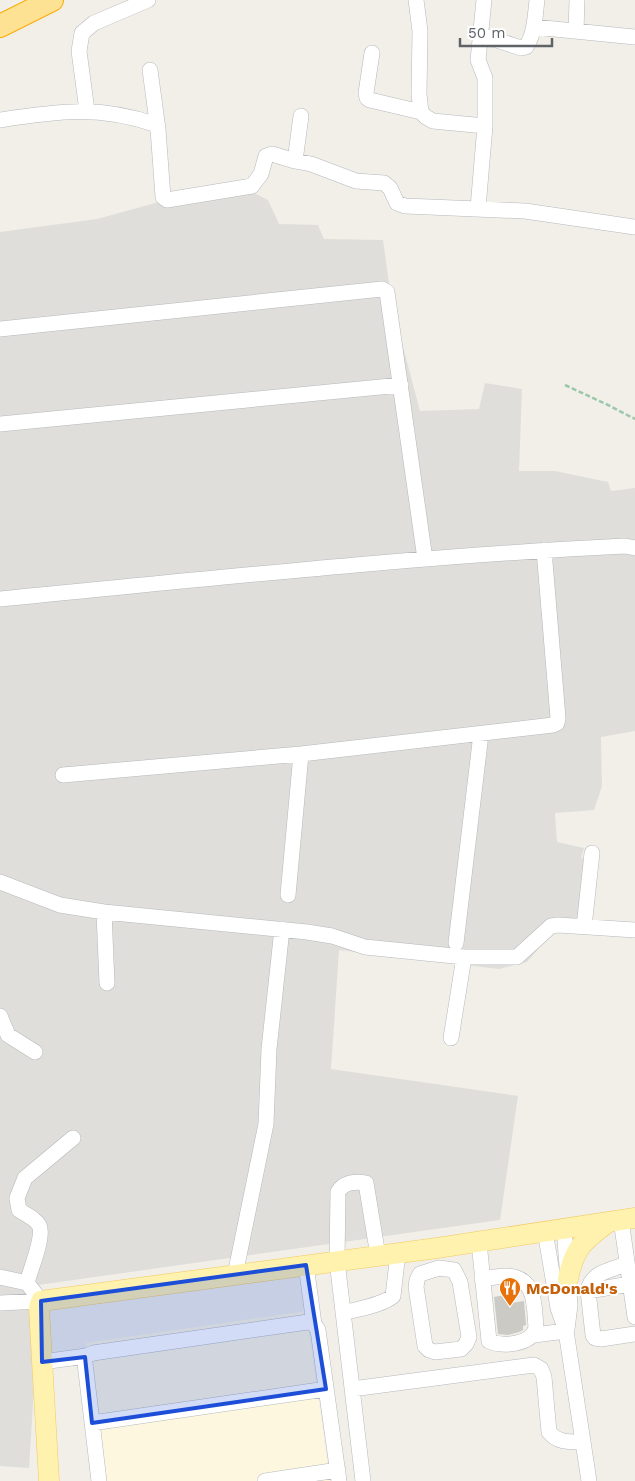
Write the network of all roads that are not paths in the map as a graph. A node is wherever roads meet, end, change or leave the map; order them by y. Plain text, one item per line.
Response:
1 (52, 0) edge
2 (148, 0) edge
3 (416, 0) edge
4 (484, 0) edge
5 (537, 0) edge
6 (577, 0) edge
7 (0, 26) edge
8 (534, 27) junction
9 (576, 31) junction
10 (481, 35) junction
11 (635, 37) edge
12 (372, 52) dead end
13 (150, 70) dead end
14 (87, 111) junction
15 (421, 112) junction
16 (301, 116) dead end
17 (0, 120) edge
18 (156, 125) junction
19 (485, 126) junction
20 (295, 161) junction
21 (478, 208) junction
22 (635, 227) edge
23 (0, 330) edge
24 (401, 385) junction
25 (0, 424) edge
26 (635, 548) edge
27 (544, 550) junction
28 (425, 559) junction
29 (0, 599) edge
30 (481, 734) junction
31 (301, 754) junction
32 (64, 775) dead end
33 (592, 853) dead end
34 (0, 882) edge
35 (288, 895) dead end
36 (104, 912) junction
37 (584, 927) junction
38 (282, 928) junction
39 (635, 930) edge
40 (456, 942) dead end
41 (464, 957) junction
42 (107, 983) dead end
43 (0, 1016) edge
44 (451, 1038) dead end
45 (35, 1052) dead end
46 (73, 1138) dead end
47 (621, 1220) edge
48 (555, 1230) junction
49 (479, 1242) junction
50 (437, 1248) junction
51 (398, 1253) junction
52 (378, 1256) junction
53 (337, 1261) junction
54 (626, 1264) junction
55 (306, 1266) junction
56 (439, 1268) junction
57 (235, 1275) junction
58 (0, 1277) edge
59 (482, 1279) junction
60 (568, 1279) junction
61 (27, 1283) junction
62 (630, 1284) junction
63 (588, 1291) junction
64 (41, 1301) junction
65 (0, 1304) edge
66 (343, 1313) junction
67 (635, 1317) edge
68 (314, 1324) junction
69 (566, 1331) junction
70 (635, 1334) edge
71 (534, 1335) junction
72 (86, 1356) junction
73 (42, 1362) junction
74 (326, 1389) junction
75 (352, 1389) junction
76 (92, 1424) junction
77 (583, 1442) junction
78 (339, 1476) edge
79 (49, 1481) edge
80 (99, 1481) edge
81 (265, 1481) edge
82 (362, 1481) edge
83 (589, 1481) edge

1 - 7 highway
2 - 14 street
3 - 15 street
4 - 10 street
5 - 8 street
6 - 9 street
8 - 9 street
8 - 10 street
9 - 11 street
10 - 19 street
12 - 15 street
13 - 18 street
14 - 17 street
14 - 18 street
15 - 19 street
16 - 20 street
18 - 20 street
19 - 21 street
20 - 21 street
21 - 22 street
23 - 24 street
24 - 25 street
24 - 28 street
26 - 27 street
27 - 28 street
27 - 30 street
28 - 29 street
30 - 31 street
30 - 40 street
31 - 32 street
31 - 35 street
33 - 37 street
34 - 36 street
36 - 38 street
36 - 42 street
37 - 39 street
37 - 41 street
38 - 41 street
38 - 57 street
41 - 44 street
43 - 45 street
46 - 61 street
47 - 48 main road
47 - 54 street
47 - 60 main road
48 - 49 main road
48 - 60 street
48 - 69 street
49 - 50 main road
49 - 59 street
50 - 51 main road
50 - 56 street
51 - 52 main road
51 - 66 street
52 - 53 main road
52 - 53 street
53 - 55 main road
53 - 66 street
54 - 62 street
54 - 63 street
55 - 57 main road
55 - 68 street
56 - 56 street
57 - 64 main road
58 - 61 street
59 - 71 street
59 - 71 street
60 - 69 street
61 - 64 street
62 - 63 street
62 - 67 street
63 - 70 street
64 - 65 street
64 - 73 main road
66 - 75 street
68 - 72 street
68 - 74 street
69 - 71 street
69 - 77 street
72 - 73 street
72 - 76 street
73 - 79 main road
74 - 76 street
74 - 78 street
75 - 77 street
75 - 82 street
76 - 80 street
77 - 83 street
78 - 81 street

